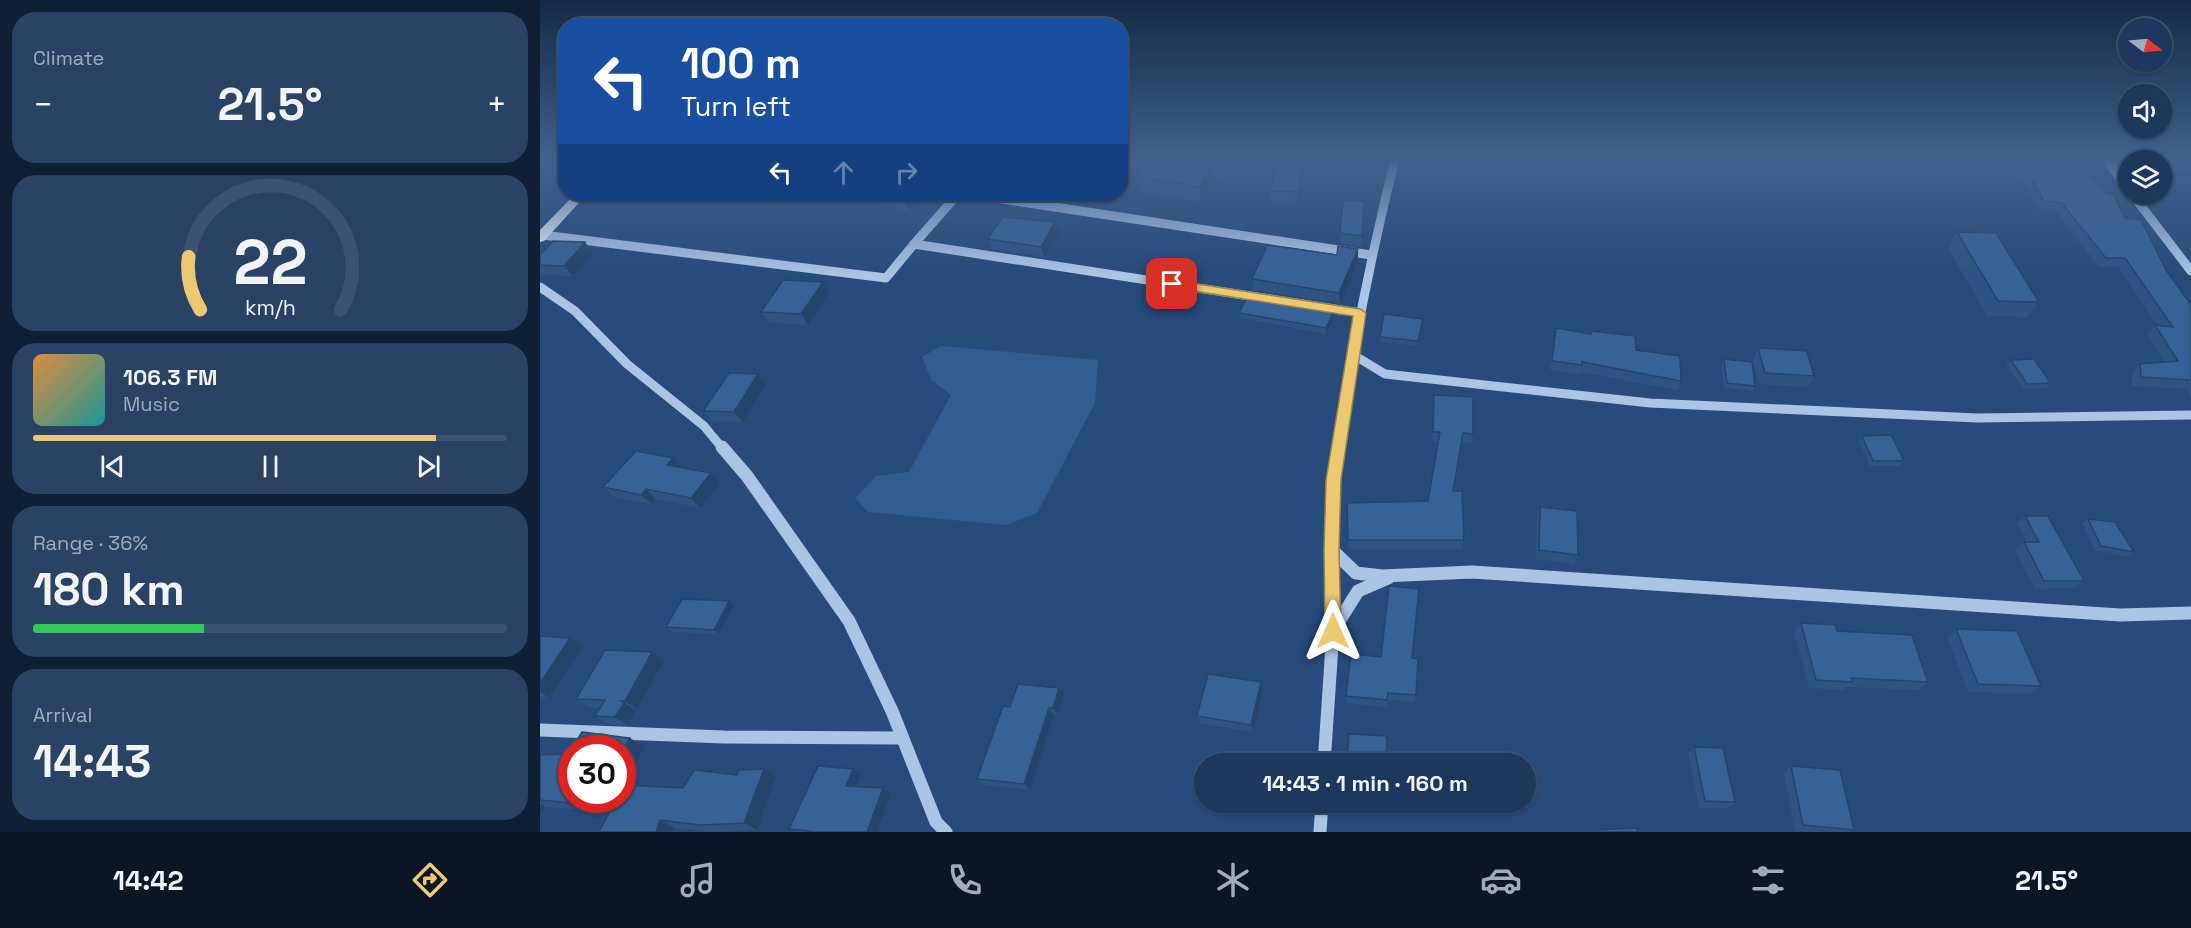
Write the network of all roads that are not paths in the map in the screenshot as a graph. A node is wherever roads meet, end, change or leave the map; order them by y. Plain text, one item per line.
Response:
1 (1385, 198) edge
2 (574, 201) edge
3 (952, 201) edge
4 (1015, 201) edge
5 (2140, 204) edge
6 (541, 237) edge
7 (914, 244) junction
8 (1371, 255) junction
9 (2191, 271) edge
10 (540, 287) edge
11 (1360, 313) junction
12 (1352, 354) junction
13 (2191, 415) edge
14 (1332, 550) junction
15 (1394, 575) junction
16 (2191, 613) edge
17 (1333, 631) junction
18 (540, 730) edge
19 (902, 738) junction
20 (1325, 753) edge
21 (1321, 813) edge
22 (946, 832) edge
23 (1320, 832) edge

1 - 8 street
2 - 6 main road
3 - 7 street
4 - 8 street
5 - 9 street
6 - 7 street
7 - 11 street
8 - 11 street
10 - 19 street
11 - 12 street
12 - 13 street
12 - 14 street
14 - 15 street
14 - 17 street
15 - 16 street
15 - 17 street
17 - 20 street
18 - 19 street
19 - 22 street
21 - 23 street

